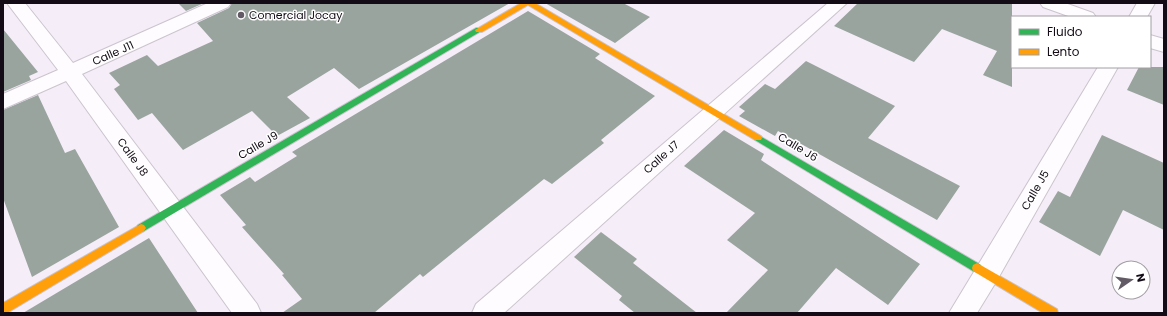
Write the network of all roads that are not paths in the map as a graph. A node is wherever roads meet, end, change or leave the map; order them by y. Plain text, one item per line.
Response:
1 (16, 3) edge
2 (222, 3) edge
3 (526, 3) edge
4 (530, 3) edge
5 (838, 3) edge
6 (1049, 3) edge
7 (1146, 3) edge
8 (1084, 16) edge
9 (1139, 16) edge
10 (1151, 41) edge
11 (1164, 46) edge
12 (1107, 68) edge
13 (70, 72) junction
14 (3, 102) edge
15 (713, 111) junction
16 (172, 210) junction
17 (987, 274) junction
18 (3, 309) edge
19 (248, 313) edge
20 (485, 313) edge
21 (962, 313) edge
22 (1053, 313) edge

1 - 13 street, Calle J8
2 - 13 street, Calle J11
3 - 16 street, Calle J9
4 - 15 street, Calle J6
5 - 15 street, Calle J7
6 - 8 street
7 - 9 street
10 - 11 street
12 - 17 street, Calle J5
13 - 14 street, Calle J11
13 - 16 street, Calle J8
15 - 17 street, Calle J6
15 - 20 street, Calle J7
16 - 18 street, Calle J9
16 - 19 street, Calle J8
17 - 21 street, Calle J5
17 - 22 street, Calle J6

